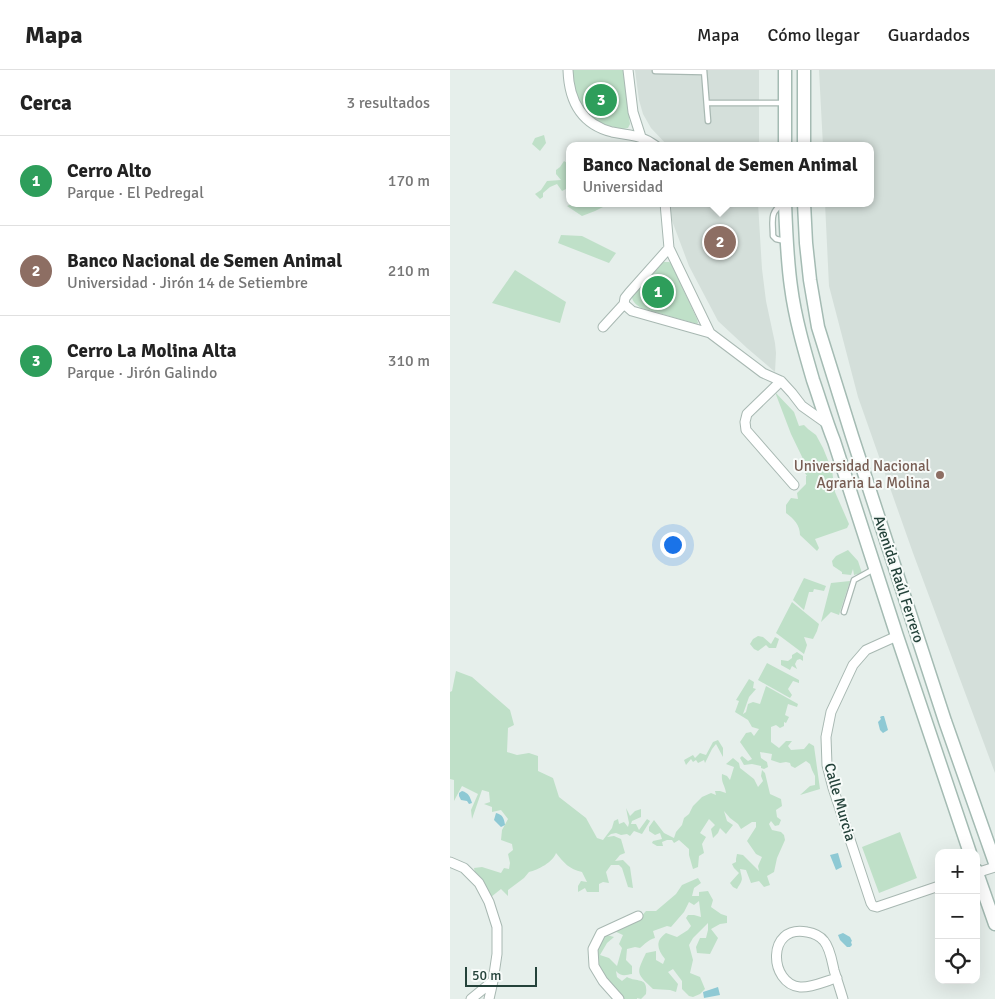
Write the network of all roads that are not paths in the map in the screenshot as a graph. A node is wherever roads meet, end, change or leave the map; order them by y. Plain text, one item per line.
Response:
1 (568, 70) edge
2 (628, 70) edge
3 (785, 70) edge
4 (804, 70) edge
5 (655, 71) edge
6 (704, 71) edge
7 (708, 103) junction
8 (785, 103) junction
9 (708, 121) dead end
10 (641, 137) junction
11 (649, 142) edge
12 (785, 142) edge
13 (804, 142) edge
14 (665, 207) edge
15 (785, 207) edge
16 (804, 207) edge
17 (669, 248) junction
18 (624, 304) junction
19 (603, 327) dead end
20 (710, 333) junction
21 (781, 381) junction
22 (826, 423) junction
23 (794, 485) dead end
24 (875, 568) junction
25 (844, 612) dead end
26 (897, 636) junction
27 (969, 849) edge
28 (450, 862) edge
29 (995, 863) edge
30 (995, 867) edge
31 (980, 871) edge
32 (980, 881) edge
33 (935, 887) edge
34 (638, 916) dead end
35 (995, 924) edge
36 (837, 978) junction
37 (493, 981) junction
38 (471, 999) edge
39 (488, 999) edge
40 (619, 999) edge
41 (844, 999) edge

1 - 10 street
2 - 10 street
3 - 8 main road
4 - 13 main road
5 - 6 lane
6 - 7 lane
7 - 8 lane
7 - 9 lane
8 - 12 main road
10 - 11 street
14 - 17 street
15 - 22 main road, Avenida Raúl Ferrero
16 - 29 main road, Avenida Raúl Ferrero
17 - 18 street
17 - 20 street
18 - 19 street
18 - 20 street
20 - 21 street
21 - 22 street
21 - 23 street
22 - 24 main road, Avenida Raúl Ferrero
24 - 25 lane
24 - 26 main road, Avenida Raúl Ferrero
26 - 27 main road, Avenida Raúl Ferrero
26 - 33 street, Calle Murcia
28 - 37 street
30 - 31 street
32 - 35 main road
34 - 40 street
36 - 36 street
36 - 41 street
37 - 38 street
37 - 39 street

